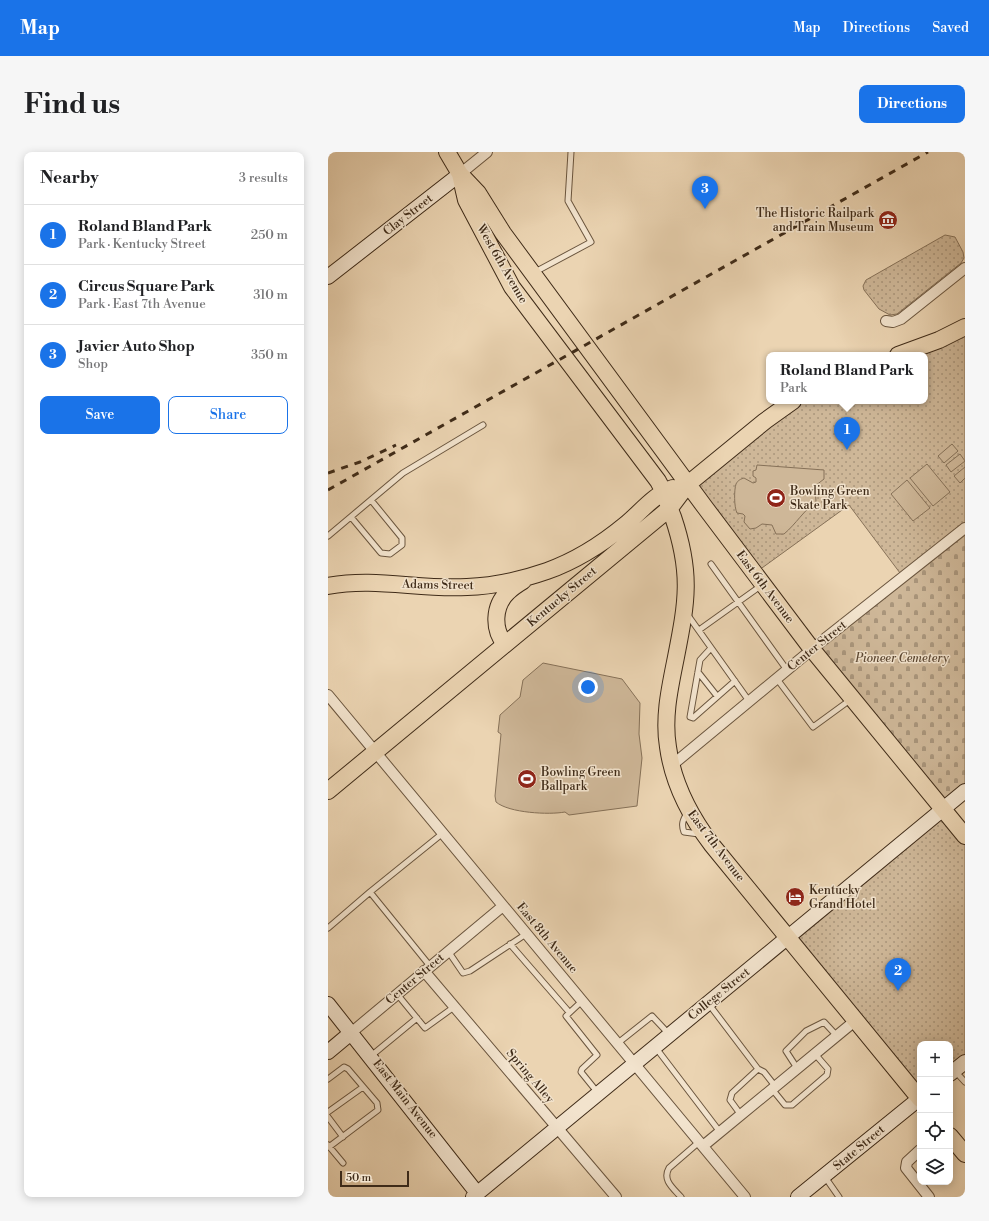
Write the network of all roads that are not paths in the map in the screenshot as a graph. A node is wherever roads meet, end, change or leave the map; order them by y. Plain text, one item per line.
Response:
1 (448, 152) edge
2 (487, 152) edge
3 (571, 152) edge
4 (460, 174) junction
5 (965, 268) edge
6 (533, 274) junction
7 (328, 277) edge
8 (886, 321) dead end
9 (965, 327) edge
10 (575, 331) joint
11 (906, 352) edge
12 (789, 404) edge
13 (484, 425) dead end
14 (688, 484) junction
15 (664, 491) junction
16 (371, 500) junction
17 (670, 508) junction
18 (351, 517) junction
19 (965, 528) edge
20 (328, 536) edge
21 (711, 564) dead end
22 (528, 577) junction
23 (763, 584) junction
24 (328, 586) edge
25 (738, 602) junction
26 (684, 610) junction
27 (699, 630) junction
28 (505, 644) junction
29 (712, 648) junction
30 (812, 650) junction
31 (787, 670) junction
32 (698, 672) junction
33 (776, 679) junction
34 (735, 682) junction
35 (328, 695) edge
36 (716, 696) junction
37 (852, 698) junction
38 (749, 702) junction
39 (375, 752) junction
40 (671, 766) junction
41 (328, 791) edge
42 (965, 791) edge
43 (943, 810) junction
44 (443, 833) junction
45 (965, 836) edge
46 (370, 892) junction
47 (504, 906) junction
48 (328, 928) edge
49 (526, 934) junction
50 (788, 938) junction
51 (510, 944) junction
52 (448, 951) junction
53 (427, 968) junction
54 (397, 994) junction
55 (583, 1000) junction
56 (707, 1003) junction
57 (328, 1004) edge
58 (454, 1007) junction
59 (569, 1012) junction
60 (417, 1018) junction
61 (856, 1020) junction
62 (352, 1032) junction
63 (669, 1034) junction
64 (837, 1036) junction
65 (618, 1043) junction
66 (654, 1046) junction
67 (328, 1052) edge
68 (815, 1054) junction
69 (371, 1056) junction
70 (634, 1063) junction
71 (797, 1068) junction
72 (956, 1068) edge
73 (758, 1069) junction
74 (328, 1079) edge
75 (965, 1082) edge
76 (363, 1086) junction
77 (774, 1088) junction
78 (598, 1093) junction
79 (917, 1094) edge
80 (917, 1100) edge
81 (328, 1112) edge
82 (741, 1115) junction
83 (328, 1117) edge
84 (556, 1128) junction
85 (720, 1132) junction
86 (343, 1137) junction
87 (953, 1140) edge
88 (701, 1144) junction
89 (329, 1146) edge
90 (917, 1153) edge
91 (965, 1154) edge
92 (342, 1163) dead end
93 (824, 1177) junction
94 (917, 1182) edge
95 (919, 1185) edge
96 (477, 1196) edge
97 (616, 1197) edge
98 (680, 1197) edge
99 (745, 1197) edge
100 (798, 1197) edge
101 (839, 1197) edge
102 (929, 1197) edge

1 - 4 main road, West 6th Avenue
2 - 4 street, Clay Street
3 - 6 lane
4 - 6 main road, West 6th Avenue
4 - 7 street, Clay Street
4 - 15 main road, West 6th Avenue
5 - 8 street
6 - 10 main road, West 6th Avenue
9 - 11 main road
10 - 14 main road, East 6th Avenue
12 - 14 main road, Kentucky Street
13 - 16 lane
14 - 15 main road, Adams Street
14 - 17 main road, Kentucky Street
14 - 23 main road, East 6th Avenue
15 - 17 main road, East 7th Avenue
15 - 22 main road, Adams Street
16 - 18 lane
16 - 18 lane
17 - 26 main road, East 7th Avenue
17 - 28 main road, Kentucky Street
18 - 20 lane
19 - 30 street, Center Street
21 - 25 lane
22 - 24 main road, Adams Street
22 - 28 main road
23 - 25 lane
23 - 30 main road, East 6th Avenue
25 - 27 lane
25 - 31 lane
26 - 27 lane
26 - 40 main road, East 7th Avenue
27 - 29 lane
28 - 39 main road, Kentucky Street
29 - 32 lane
29 - 34 lane
30 - 31 street, Center Street
30 - 37 main road, East 6th Avenue
31 - 33 street, Center Street
32 - 36 lane
32 - 36 lane
33 - 37 lane
33 - 38 street, Center Street
34 - 36 lane
34 - 38 lane
35 - 39 street, East 8th Avenue
37 - 43 main road, East 6th Avenue
38 - 40 street, Center Street
39 - 41 main road, Kentucky Street
39 - 44 street, East 8th Avenue
40 - 50 main road, East 7th Avenue
42 - 43 street, College Street
43 - 45 main road, East 6th Avenue
43 - 50 street, College Street
44 - 46 lane
44 - 47 street, East 8th Avenue
46 - 48 lane
46 - 53 lane
47 - 49 street, East 8th Avenue
47 - 52 street, Center Street
49 - 51 lane
49 - 55 street, East 8th Avenue
50 - 56 street, College Street
50 - 61 main road, East 7th Avenue
51 - 52 lane
51 - 59 lane
52 - 53 street, Center Street
53 - 54 street, Center Street
53 - 58 street, Spring Alley
54 - 60 lane
54 - 62 street, Center Street
55 - 59 lane
55 - 65 street, East 8th Avenue
56 - 63 street, College Street
56 - 73 lane
57 - 62 street, East Main Avenue
58 - 60 lane
58 - 84 street, Spring Alley
59 - 78 lane
60 - 69 lane
61 - 64 street
61 - 79 main road, East 7th Avenue
62 - 67 street, Center Street
62 - 69 street, East Main Avenue
63 - 65 lane
63 - 66 street, College Street
64 - 68 street
64 - 71 lane
65 - 70 street, East 8th Avenue
66 - 70 street, College Street
66 - 85 lane
68 - 71 street
68 - 77 lane
69 - 96 street, East Main Avenue
70 - 78 street, College Street
70 - 88 street, East 8th Avenue
71 - 77 street
72 - 75 lane
73 - 77 lane
73 - 82 lane
74 - 76 lane
76 - 81 lane
76 - 86 lane
77 - 82 street
78 - 84 street, College Street
80 - 93 street, State Street
82 - 85 street
83 - 86 lane
84 - 96 street, College Street
84 - 97 street, Spring Alley
85 - 88 street
86 - 89 lane
87 - 91 main road
88 - 98 lane
88 - 99 street, East 8th Avenue
89 - 92 lane
90 - 94 street
93 - 100 street, State Street
93 - 101 lane
95 - 102 street

